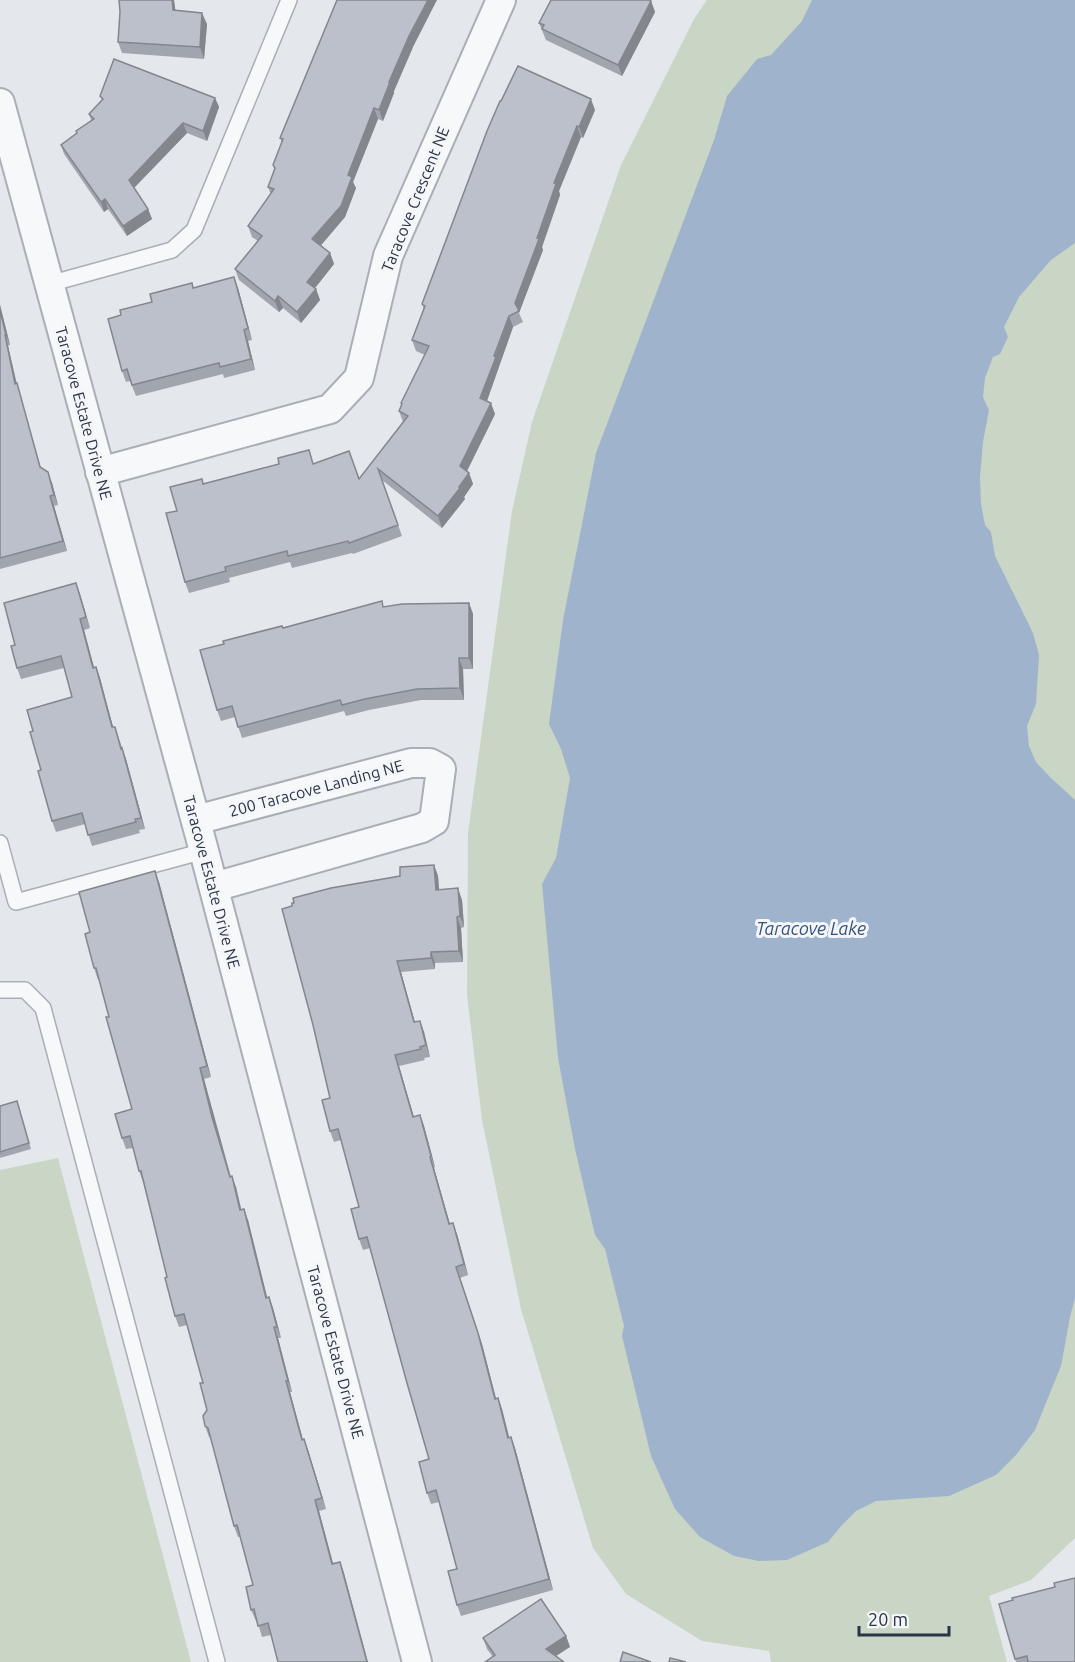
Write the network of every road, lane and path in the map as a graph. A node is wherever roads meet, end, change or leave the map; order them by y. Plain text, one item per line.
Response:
1 (289, 0) edge
2 (501, 0) edge
3 (0, 103) edge
4 (49, 284) junction
5 (100, 472) junction
6 (195, 820) junction
7 (0, 843) edge
8 (204, 851) junction
9 (213, 887) junction
10 (0, 990) edge
11 (217, 1662) edge
12 (417, 1662) edge

1 - 4 lane
2 - 5 street, Taracove Crescent NE
3 - 4 street, Taracove Estate Drive NE
4 - 5 street, Taracove Estate Drive NE
5 - 6 street, Taracove Estate Drive NE
6 - 8 street, Taracove Estate Drive NE
6 - 9 street, 200 Taracove Landing NE
7 - 8 lane
8 - 9 street, Taracove Estate Drive NE
9 - 12 street, Taracove Estate Drive NE
10 - 11 lane

